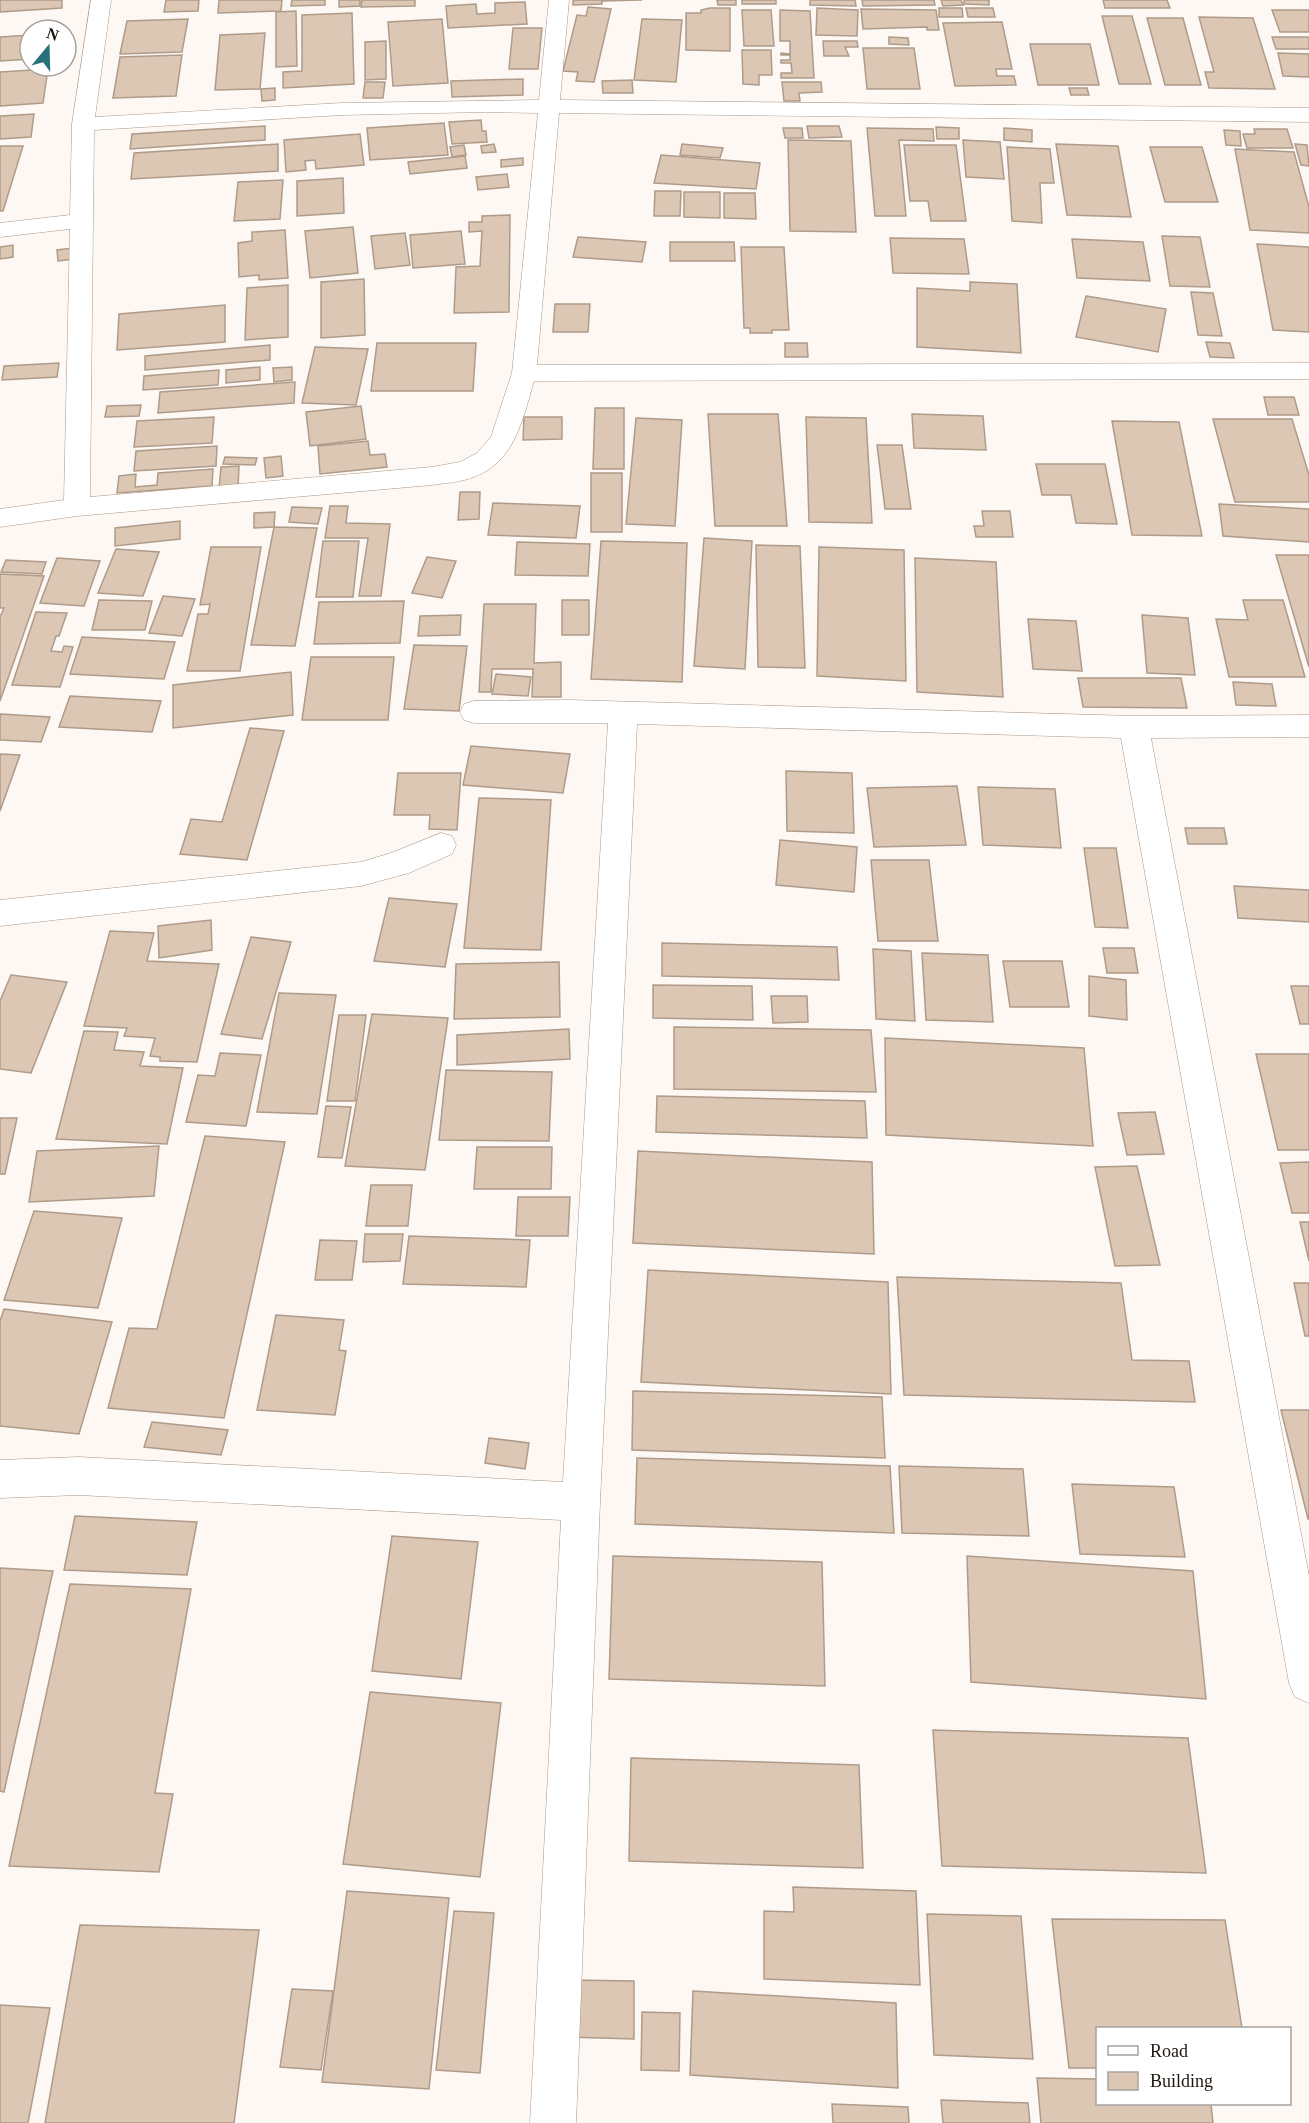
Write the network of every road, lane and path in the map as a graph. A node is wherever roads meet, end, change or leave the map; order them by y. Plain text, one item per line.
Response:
1 (101, 0) edge
2 (559, 0) edge
3 (548, 108) junction
4 (1309, 115) edge
5 (82, 124) junction
6 (81, 221) junction
7 (0, 230) edge
8 (1309, 371) edge
9 (524, 373) junction
10 (77, 507) junction
11 (0, 518) edge
12 (474, 712) dead end
13 (623, 712) junction
14 (1309, 726) edge
15 (1134, 727) junction
16 (441, 844) dead end
17 (0, 913) edge
18 (0, 1479) edge
19 (581, 1502) junction
20 (1309, 1683) edge
21 (553, 2123) edge

1 - 5 street
2 - 3 street
3 - 4 street
3 - 5 street
3 - 9 street
5 - 6 street
6 - 7 street
6 - 10 street
8 - 9 street
9 - 10 street
10 - 11 street
12 - 13 street
13 - 15 street
13 - 19 street
14 - 15 street
15 - 20 street
16 - 17 street
18 - 19 street
19 - 21 street

